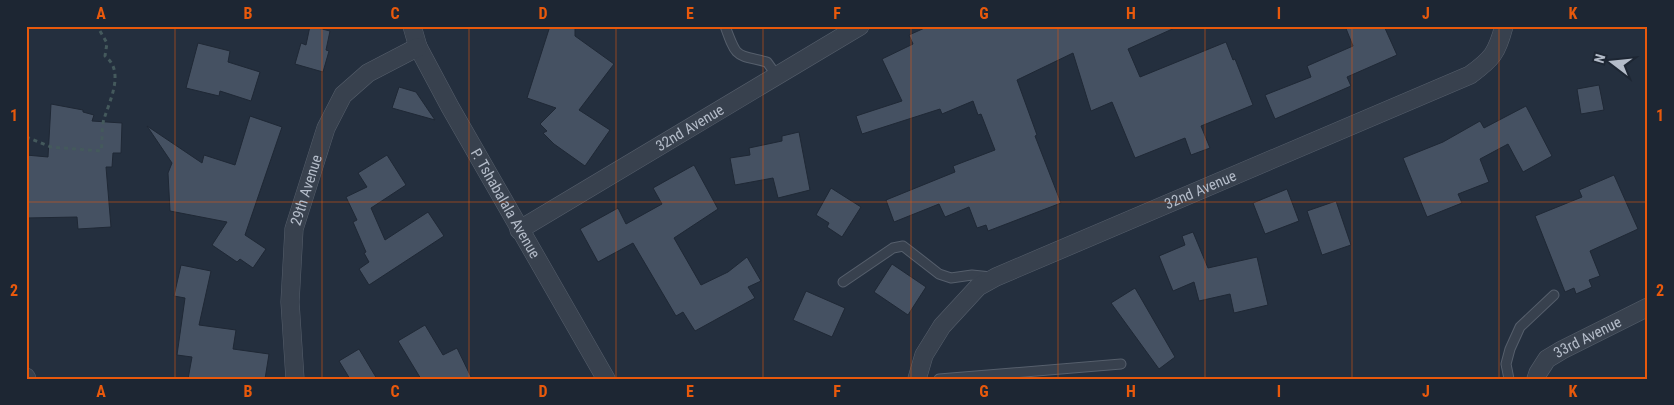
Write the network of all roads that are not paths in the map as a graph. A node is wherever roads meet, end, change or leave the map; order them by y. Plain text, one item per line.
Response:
1 (412, 26) edge
2 (725, 26) edge
3 (860, 26) edge
4 (1504, 26) edge
5 (418, 46) junction
6 (777, 76) junction
7 (519, 230) junction
8 (996, 277) junction
9 (842, 282) dead end
10 (1554, 295) dead end
11 (1648, 308) edge
12 (1121, 364) dead end
13 (295, 379) edge
14 (606, 379) edge
15 (917, 379) edge
16 (940, 379) edge
17 (1510, 379) edge
18 (1536, 379) edge

1 - 5 street, P. Tshabalala Avenue
2 - 6 lane
3 - 6 street, 32nd Avenue
4 - 8 street, 32nd Avenue
5 - 7 street, P. Tshabalala Avenue
5 - 13 street, 29th Avenue
6 - 7 street, 32nd Avenue
7 - 14 street, P. Tshabalala Avenue
8 - 9 lane
8 - 15 street, 32nd Avenue
10 - 17 lane
11 - 18 street, 33rd Avenue
12 - 16 lane

